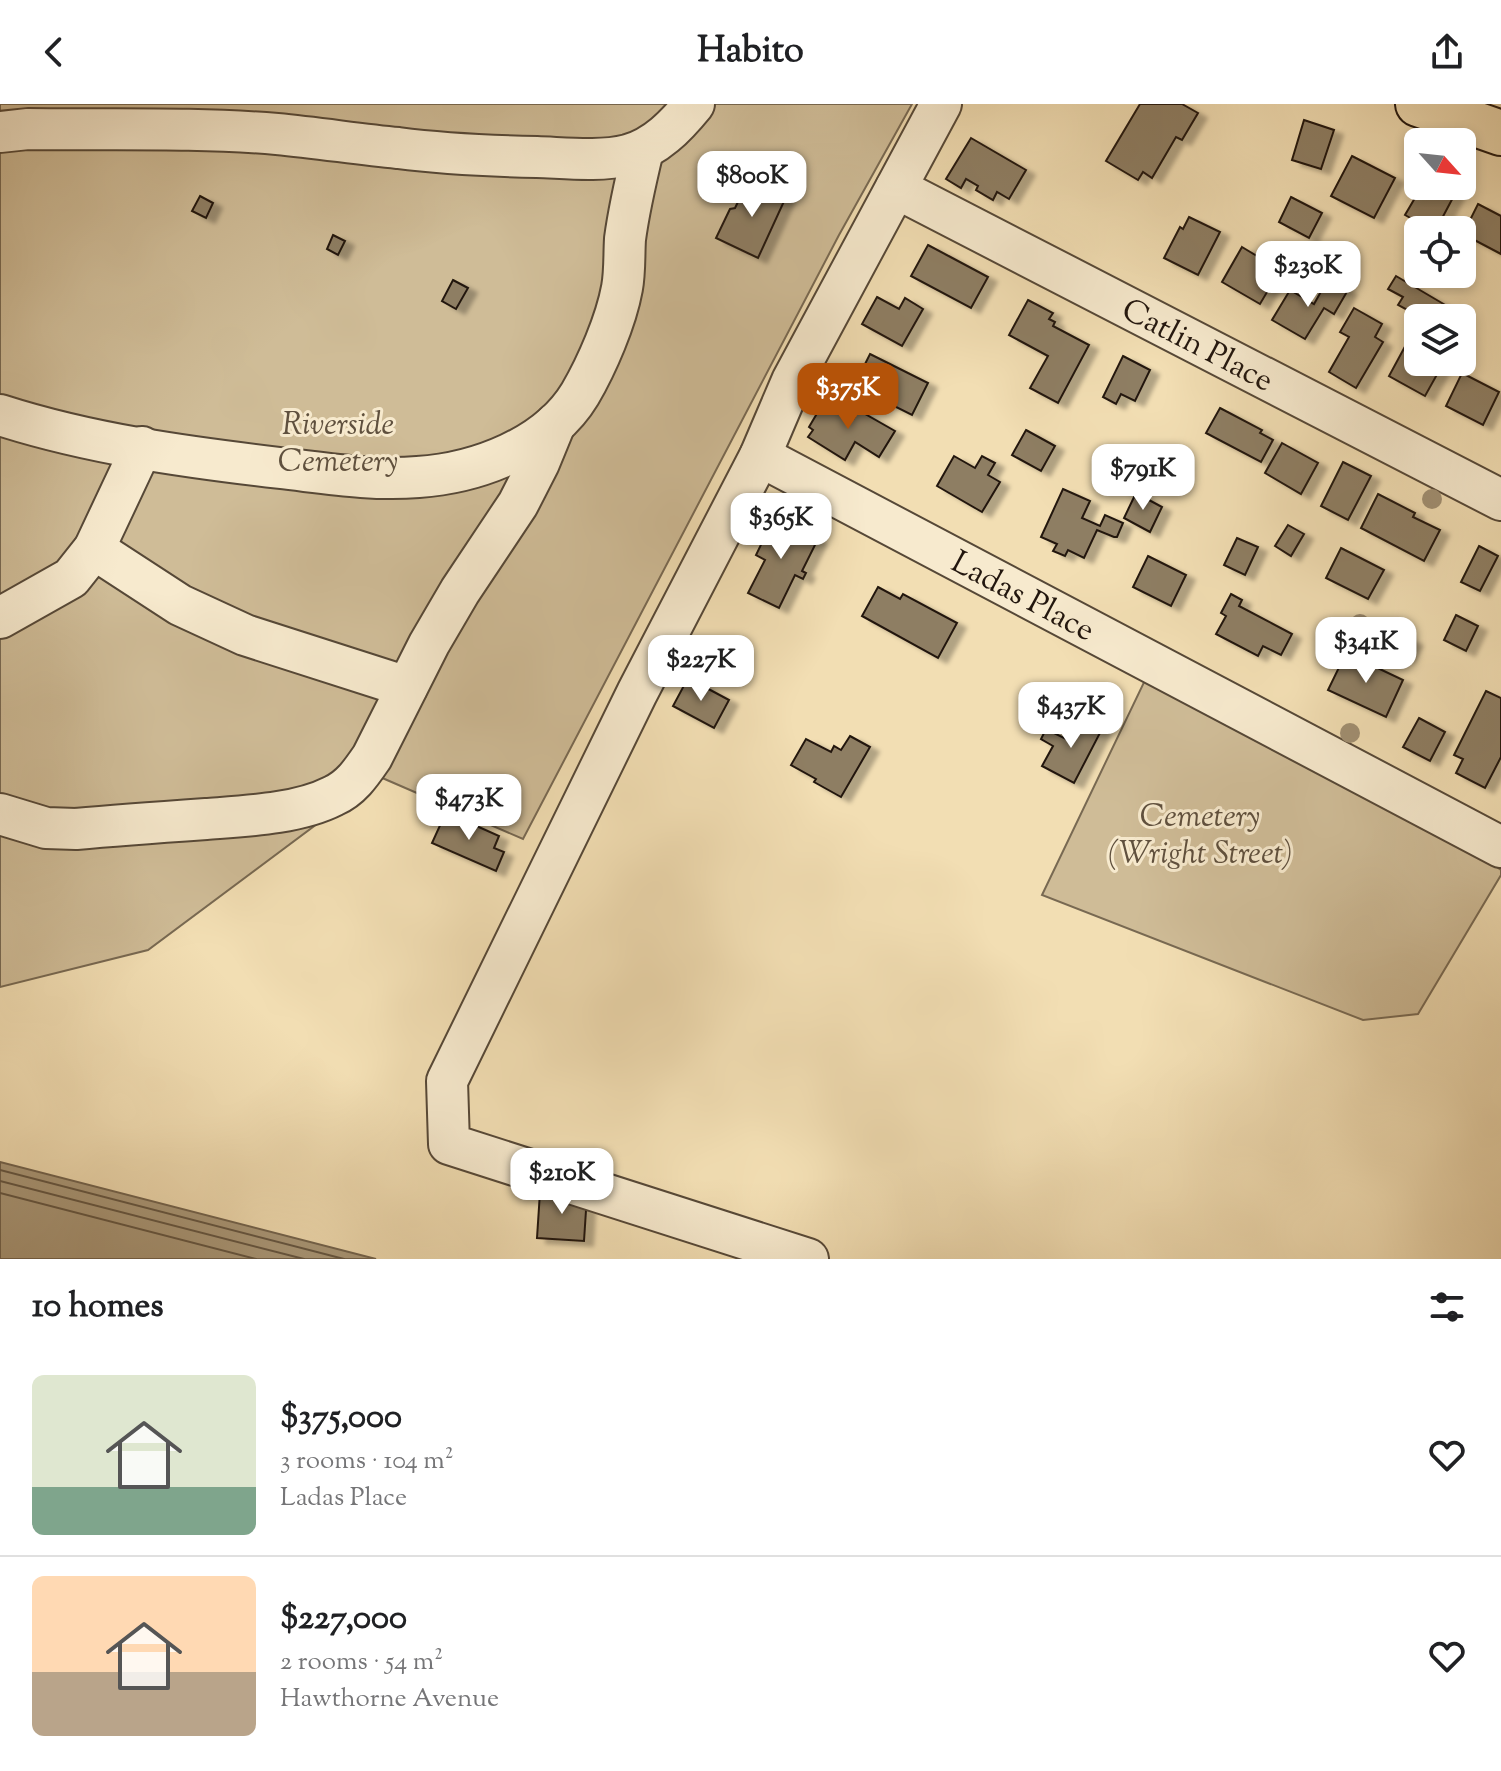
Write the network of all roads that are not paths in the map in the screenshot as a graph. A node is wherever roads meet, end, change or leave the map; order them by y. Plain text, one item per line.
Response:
1 (694, 104) edge
2 (941, 104) edge
3 (1418, 104) edge
4 (0, 132) edge
5 (1501, 133) edge
6 (643, 150) junction
7 (896, 188) junction
8 (0, 415) edge
9 (555, 424) junction
10 (142, 447) junction
11 (760, 456) junction
12 (1501, 500) edge
13 (94, 549) junction
14 (0, 618) edge
15 (407, 687) junction
16 (5, 828) edge
17 (1501, 847) edge
18 (805, 1258) edge

1 - 6 street
2 - 7 street
3 - 5 main road
4 - 6 street
6 - 9 street
7 - 11 street
7 - 12 street, Catlin Place
8 - 10 street
9 - 10 street
9 - 15 street
10 - 13 street
11 - 17 street, Ladas Place
11 - 18 street
13 - 14 street
13 - 15 street
15 - 16 street

